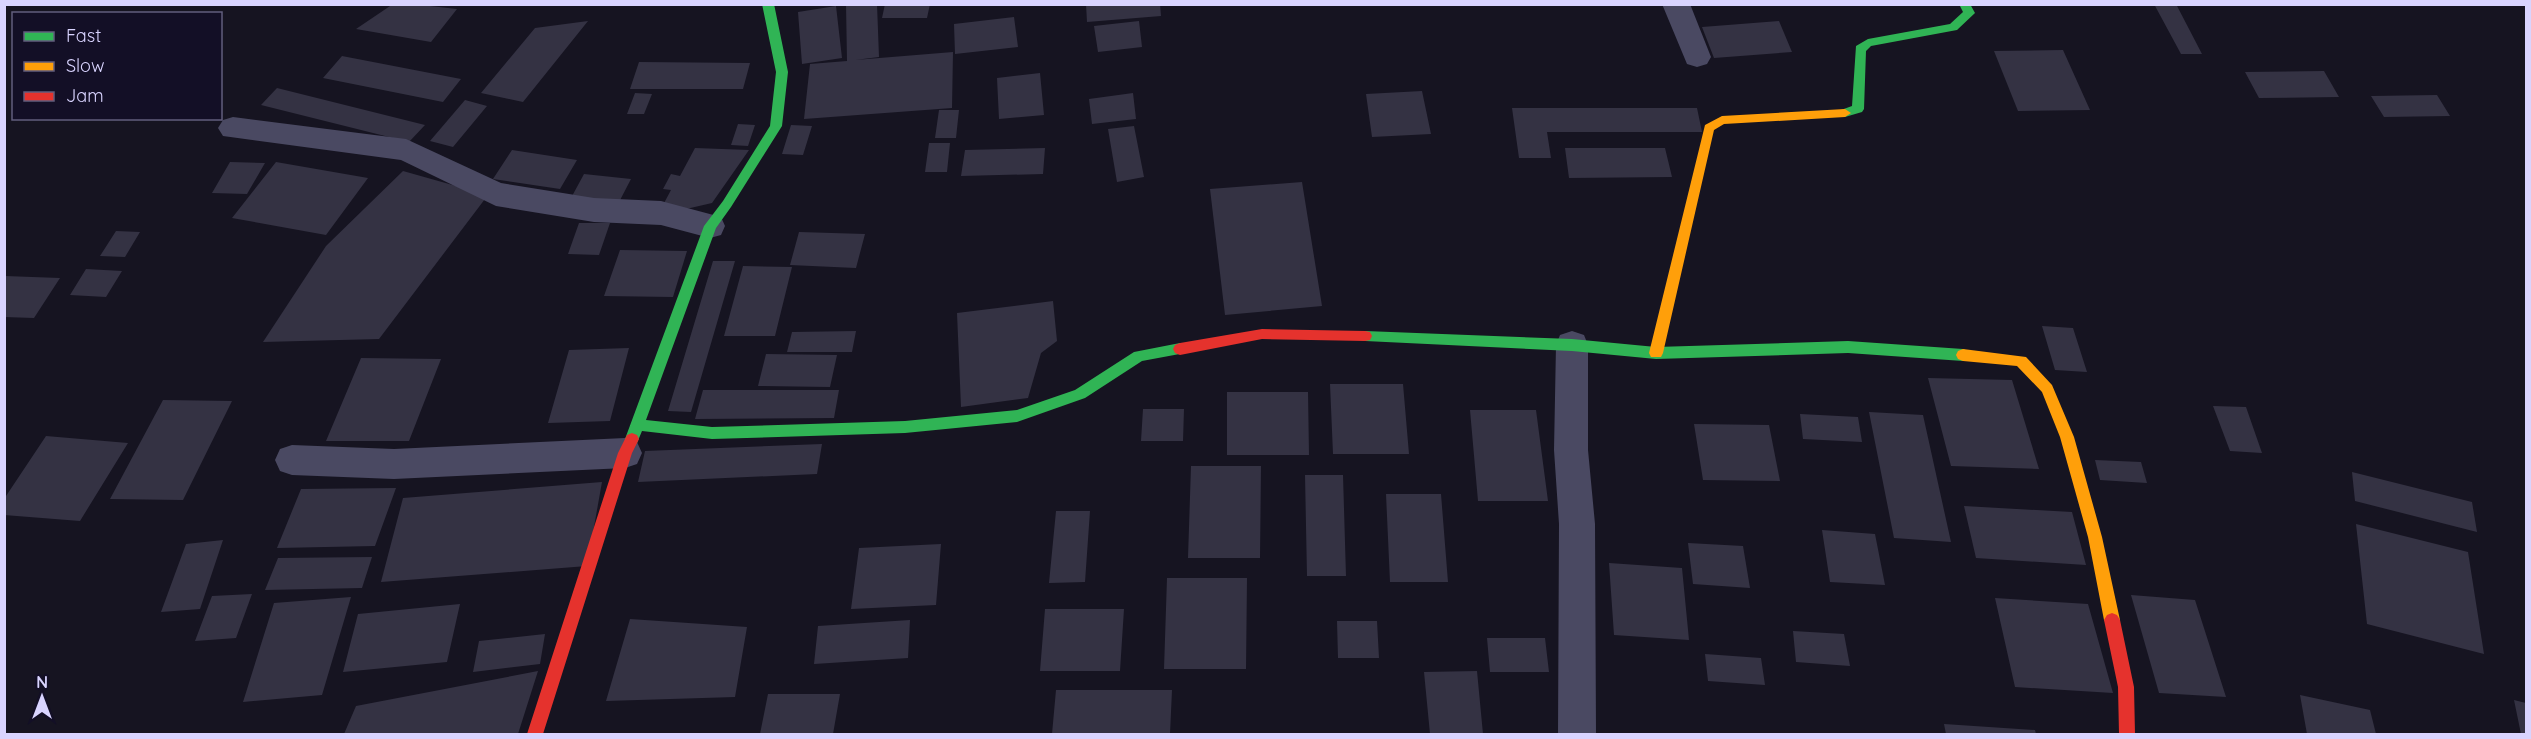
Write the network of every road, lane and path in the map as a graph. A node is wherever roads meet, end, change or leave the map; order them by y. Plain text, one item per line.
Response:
1 (768, 4) edge
2 (1676, 4) edge
3 (1964, 4) edge
4 (1697, 57) dead end
5 (233, 128) dead end
6 (710, 226) junction
7 (1572, 345) junction
8 (1656, 353) junction
9 (632, 439) junction
10 (292, 460) dead end
11 (535, 735) edge
12 (1577, 735) edge
13 (2127, 735) edge

1 - 6 street
2 - 4 street
3 - 8 street
5 - 6 street
6 - 9 street
7 - 8 street
7 - 9 street
7 - 12 street
8 - 13 street
9 - 10 street
9 - 11 street

